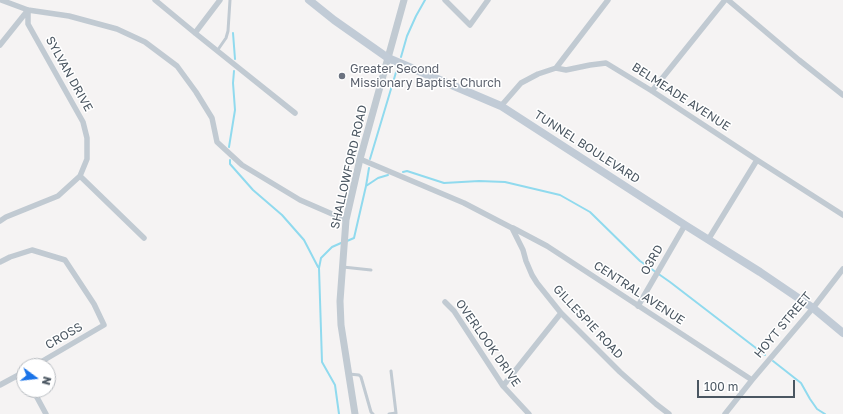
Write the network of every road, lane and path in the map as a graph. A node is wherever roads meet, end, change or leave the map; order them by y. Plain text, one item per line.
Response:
1 (1, 0) edge
2 (155, 0) edge
3 (220, 0) edge
4 (230, 0) edge
5 (309, 0) edge
6 (404, 0) edge
7 (445, 0) edge
8 (488, 0) edge
9 (608, 0) edge
10 (726, 0) edge
11 (28, 10) junction
12 (195, 33) junction
13 (0, 45) edge
14 (217, 51) junction
15 (388, 58) junction
16 (556, 68) junction
17 (652, 91) junction
18 (843, 95) edge
19 (501, 106) junction
20 (295, 113) dead end
21 (360, 159) junction
22 (757, 160) junction
23 (80, 176) junction
24 (843, 215) edge
25 (346, 220) junction
26 (0, 221) edge
27 (685, 225) junction
28 (512, 228) junction
29 (144, 238) dead end
30 (708, 240) junction
31 (0, 262) edge
32 (342, 267) junction
33 (843, 269) edge
34 (371, 270) dead end
35 (445, 302) dead end
36 (638, 306) junction
37 (813, 308) junction
38 (561, 313) junction
39 (843, 333) edge
40 (48, 358) edge
41 (391, 371) dead end
42 (349, 374) junction
43 (16, 377) edge
44 (752, 380) junction
45 (0, 385) edge
46 (503, 386) junction
47 (37, 398) edge
48 (396, 413) edge
49 (46, 414) edge
50 (355, 414) edge
51 (373, 414) edge
52 (389, 414) edge
53 (529, 414) edge
54 (669, 414) edge
55 (725, 414) edge

1 - 11 street
2 - 12 street
3 - 12 street
4 - 14 lane
5 - 15 main road, TUNNEL BOULEVARD
6 - 15 street, SHALLOWFORD ROAD
7 - 8 street
9 - 16 street
10 - 17 street
10 - 18 street
11 - 13 street
11 - 23 street, SYLVAN DRIVE
11 - 25 street
12 - 14 street
14 - 20 street
15 - 19 main road, TUNNEL BOULEVARD
15 - 21 street, SHALLOWFORD ROAD
16 - 17 street, BELMEADE AVENUE
16 - 19 street, BELMEADE AVENUE
17 - 22 street, BELMEADE AVENUE
19 - 27 main road, TUNNEL BOULEVARD
21 - 25 street, SHALLOWFORD ROAD
21 - 28 street
22 - 24 street, BELMEADE AVENUE
22 - 30 street
23 - 26 street, SYLVAN DRIVE
23 - 29 street
25 - 32 street, SHALLOWFORD ROAD
27 - 30 main road, TUNNEL BOULEVARD
27 - 36 street, O3RD
28 - 36 street, CENTRAL AVENUE
28 - 38 street, GILLESPIE ROAD
30 - 37 main road, TUNNEL BOULEVARD
31 - 40 street, CROSS
32 - 34 lane
32 - 42 street, SHALLOWFORD ROAD
33 - 37 street, HOYT STREET
35 - 46 street, OVERLOOK DRIVE
36 - 44 street, CENTRAL AVENUE
37 - 39 main road, TUNNEL BOULEVARD
37 - 44 street, HOYT STREET
38 - 46 street
38 - 54 street, GILLESPIE ROAD
41 - 48 lane
42 - 50 street, SHALLOWFORD ROAD
42 - 51 lane
43 - 45 street
44 - 55 street, HOYT STREET
46 - 53 street, OVERLOOK DRIVE
47 - 49 street
48 - 52 lane

